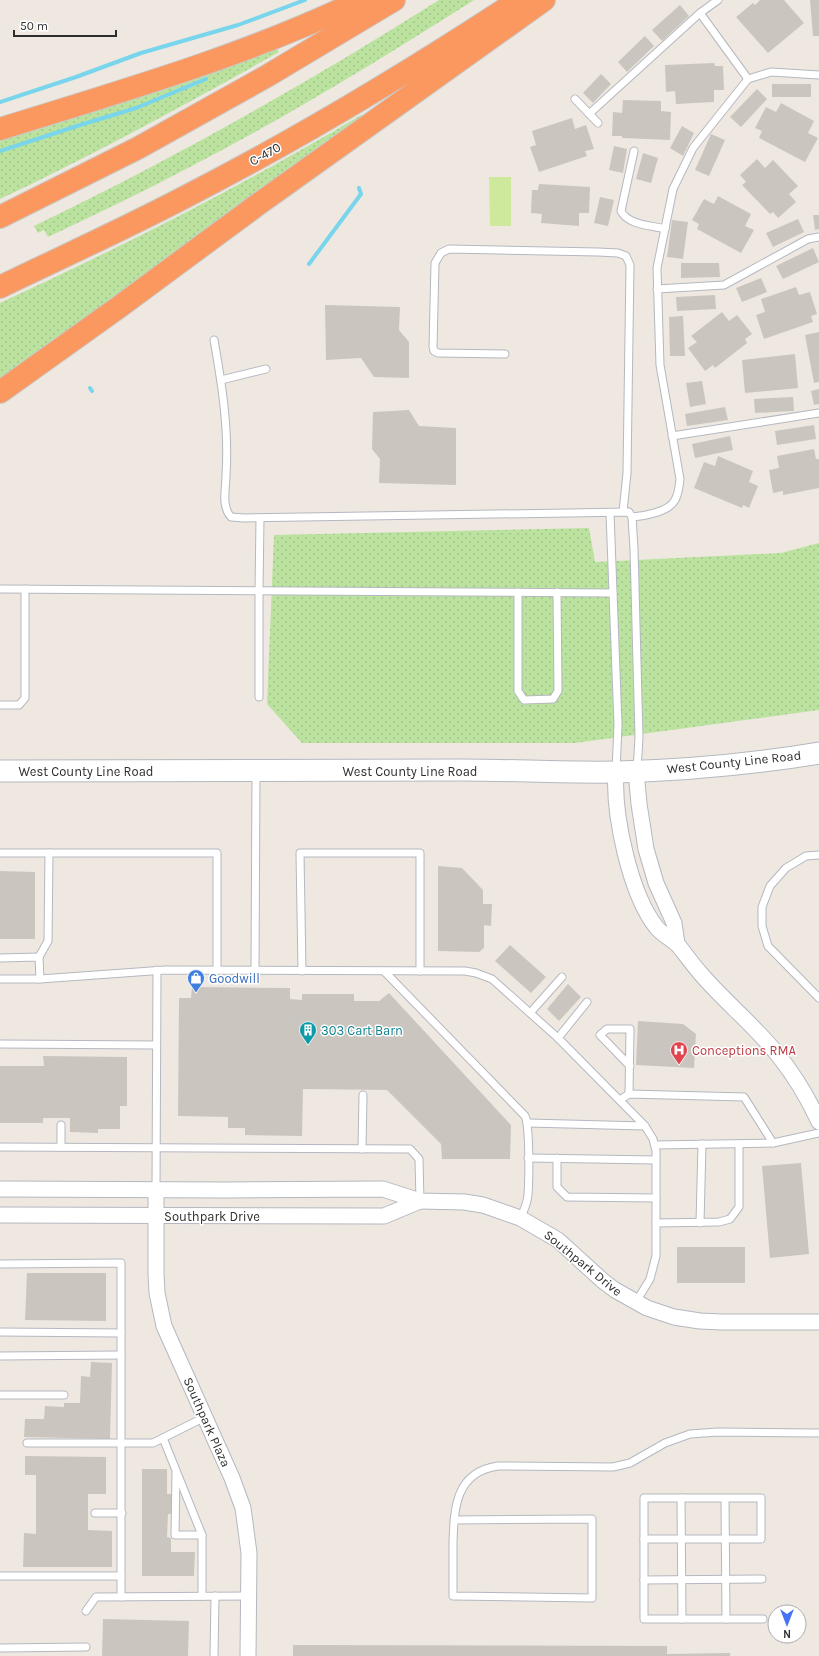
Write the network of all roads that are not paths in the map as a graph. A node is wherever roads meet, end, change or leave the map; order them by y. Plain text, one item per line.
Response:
1 (361, 0) edge
2 (394, 0) edge
3 (519, 0) edge
4 (544, 0) edge
5 (718, 0) edge
6 (700, 13) junction
7 (819, 75) edge
8 (748, 79) junction
9 (575, 99) dead end
10 (590, 114) junction
11 (598, 123) dead end
12 (0, 129) edge
13 (634, 152) dead end
14 (0, 217) edge
15 (665, 229) junction
16 (819, 237) edge
17 (0, 287) edge
18 (657, 289) junction
19 (214, 340) dead end
20 (504, 354) dead end
21 (266, 369) dead end
22 (221, 380) junction
23 (0, 392) edge
24 (819, 413) edge
25 (672, 436) junction
26 (623, 512) junction
27 (610, 513) junction
28 (632, 517) junction
29 (260, 518) junction
30 (0, 589) edge
31 (25, 589) junction
32 (259, 590) junction
33 (518, 592) junction
34 (557, 592) junction
35 (613, 593) junction
36 (260, 697) dead end
37 (0, 705) edge
38 (819, 753) edge
39 (0, 771) edge
40 (256, 772) junction
41 (626, 772) junction
42 (0, 853) edge
43 (49, 853) junction
44 (819, 855) edge
45 (677, 944) junction
46 (39, 957) junction
47 (0, 958) edge
48 (157, 970) junction
49 (217, 970) junction
50 (255, 970) junction
51 (302, 971) junction
52 (384, 971) junction
53 (420, 971) junction
54 (562, 977) dead end
55 (0, 979) edge
56 (40, 979) junction
57 (819, 998) edge
58 (587, 1002) dead end
59 (530, 1013) junction
60 (558, 1038) junction
61 (0, 1044) edge
62 (156, 1045) junction
63 (630, 1066) junction
64 (629, 1094) junction
65 (363, 1095) dead end
66 (620, 1100) junction
67 (819, 1122) edge
68 (528, 1123) junction
69 (61, 1125) dead end
70 (645, 1126) junction
71 (819, 1133) edge
72 (773, 1143) junction
73 (702, 1144) junction
74 (739, 1144) junction
75 (655, 1145) junction
76 (0, 1147) edge
77 (61, 1147) junction
78 (156, 1147) junction
79 (362, 1149) junction
80 (528, 1158) junction
81 (557, 1158) junction
82 (656, 1160) junction
83 (0, 1189) edge
84 (156, 1190) junction
85 (656, 1198) junction
86 (420, 1201) junction
87 (0, 1215) edge
88 (156, 1216) junction
89 (520, 1218) junction
90 (656, 1223) junction
91 (700, 1223) junction
92 (0, 1264) edge
93 (636, 1302) junction
94 (819, 1322) edge
95 (0, 1332) edge
96 (122, 1333) junction
97 (122, 1355) junction
98 (0, 1356) edge
99 (0, 1395) edge
100 (64, 1395) dead end
101 (205, 1418) junction
102 (819, 1433) edge
103 (163, 1438) junction
104 (26, 1443) dead end
105 (122, 1443) junction
106 (176, 1470) junction
107 (681, 1498) junction
108 (725, 1499) junction
109 (95, 1513) dead end
110 (122, 1513) junction
111 (454, 1520) junction
112 (202, 1535) junction
113 (644, 1539) junction
114 (681, 1539) junction
115 (725, 1539) junction
116 (0, 1576) edge
117 (121, 1576) junction
118 (762, 1579) dead end
119 (644, 1580) junction
120 (682, 1580) junction
121 (726, 1580) junction
122 (202, 1596) junction
123 (215, 1596) junction
124 (249, 1596) junction
125 (121, 1597) junction
126 (86, 1611) dead end
127 (682, 1619) junction
128 (726, 1619) junction
129 (763, 1619) dead end
130 (86, 1647) dead end
131 (0, 1648) edge
132 (214, 1656) edge
133 (248, 1656) edge

1 - 12 highway
2 - 14 highway
3 - 17 highway, C-470
4 - 23 highway
5 - 6 lane
6 - 8 lane
6 - 10 lane
7 - 8 lane
8 - 15 lane
9 - 10 lane
10 - 11 lane
13 - 15 lane
15 - 18 lane
16 - 18 lane
18 - 25 lane
19 - 22 lane
20 - 26 lane
21 - 22 lane
22 - 29 lane
24 - 25 lane
25 - 28 lane
26 - 27 lane
26 - 28 lane
27 - 29 lane
27 - 35 lane
28 - 41 lane
29 - 32 lane
30 - 31 lane
31 - 32 lane
31 - 37 lane
32 - 33 lane
32 - 36 lane
33 - 34 lane
33 - 34 lane
34 - 35 lane
35 - 41 lane
38 - 41 main road, West County Line Road
39 - 40 main road, West County Line Road
40 - 41 main road, West County Line Road
40 - 50 lane
41 - 45 street
41 - 45 street
42 - 43 lane
43 - 46 lane
43 - 49 lane
44 - 57 lane
45 - 67 street
46 - 47 lane
46 - 56 lane
48 - 49 lane
48 - 56 lane
48 - 62 lane
49 - 50 lane
50 - 51 lane
51 - 52 lane
51 - 53 lane
52 - 53 lane
52 - 68 lane
53 - 59 lane
54 - 59 lane
55 - 56 lane
58 - 60 lane
59 - 60 lane
60 - 66 lane
61 - 62 lane
62 - 78 lane
63 - 63 lane
63 - 64 lane
64 - 66 lane
64 - 72 lane
65 - 79 lane
66 - 70 lane
68 - 70 lane
68 - 80 lane
69 - 77 lane
70 - 75 lane
71 - 72 lane
72 - 74 lane
73 - 74 lane
73 - 75 lane
73 - 91 lane
74 - 91 lane
75 - 82 lane
76 - 77 lane
77 - 78 lane
78 - 79 lane
78 - 84 lane
79 - 86 lane
80 - 81 lane
80 - 89 lane
81 - 82 lane
81 - 85 lane
82 - 85 lane
83 - 84 street, Southpark Drive
84 - 86 street, Southpark Drive
84 - 88 street, Southpark Plaza
85 - 90 lane
86 - 88 street, Southpark Drive
86 - 89 street, Southpark Drive
87 - 88 street, Southpark Drive
88 - 101 street, Southpark Plaza
89 - 93 street, Southpark Drive
90 - 91 lane
90 - 93 lane
92 - 96 lane
93 - 94 street, Southpark Drive
95 - 96 lane
96 - 97 lane
97 - 98 lane
97 - 105 lane
99 - 100 lane
101 - 103 lane
101 - 124 street, Southpark Plaza
102 - 111 lane
103 - 105 lane
103 - 106 lane
104 - 105 lane
105 - 110 lane
106 - 112 lane
106 - 112 lane
107 - 108 lane
107 - 113 lane
107 - 114 lane
108 - 115 lane
108 - 115 lane
109 - 110 lane
110 - 117 lane
111 - 111 lane
112 - 122 lane
113 - 114 lane
113 - 119 lane
114 - 115 lane
114 - 120 lane
115 - 121 lane
116 - 117 lane
117 - 125 lane
118 - 121 lane
119 - 120 lane
119 - 127 lane
120 - 121 lane
120 - 127 lane
121 - 128 lane
122 - 123 lane
122 - 125 lane
123 - 124 lane
123 - 132 lane
124 - 133 street, Southpark Plaza
125 - 126 lane
127 - 128 lane
128 - 129 lane
130 - 131 lane

